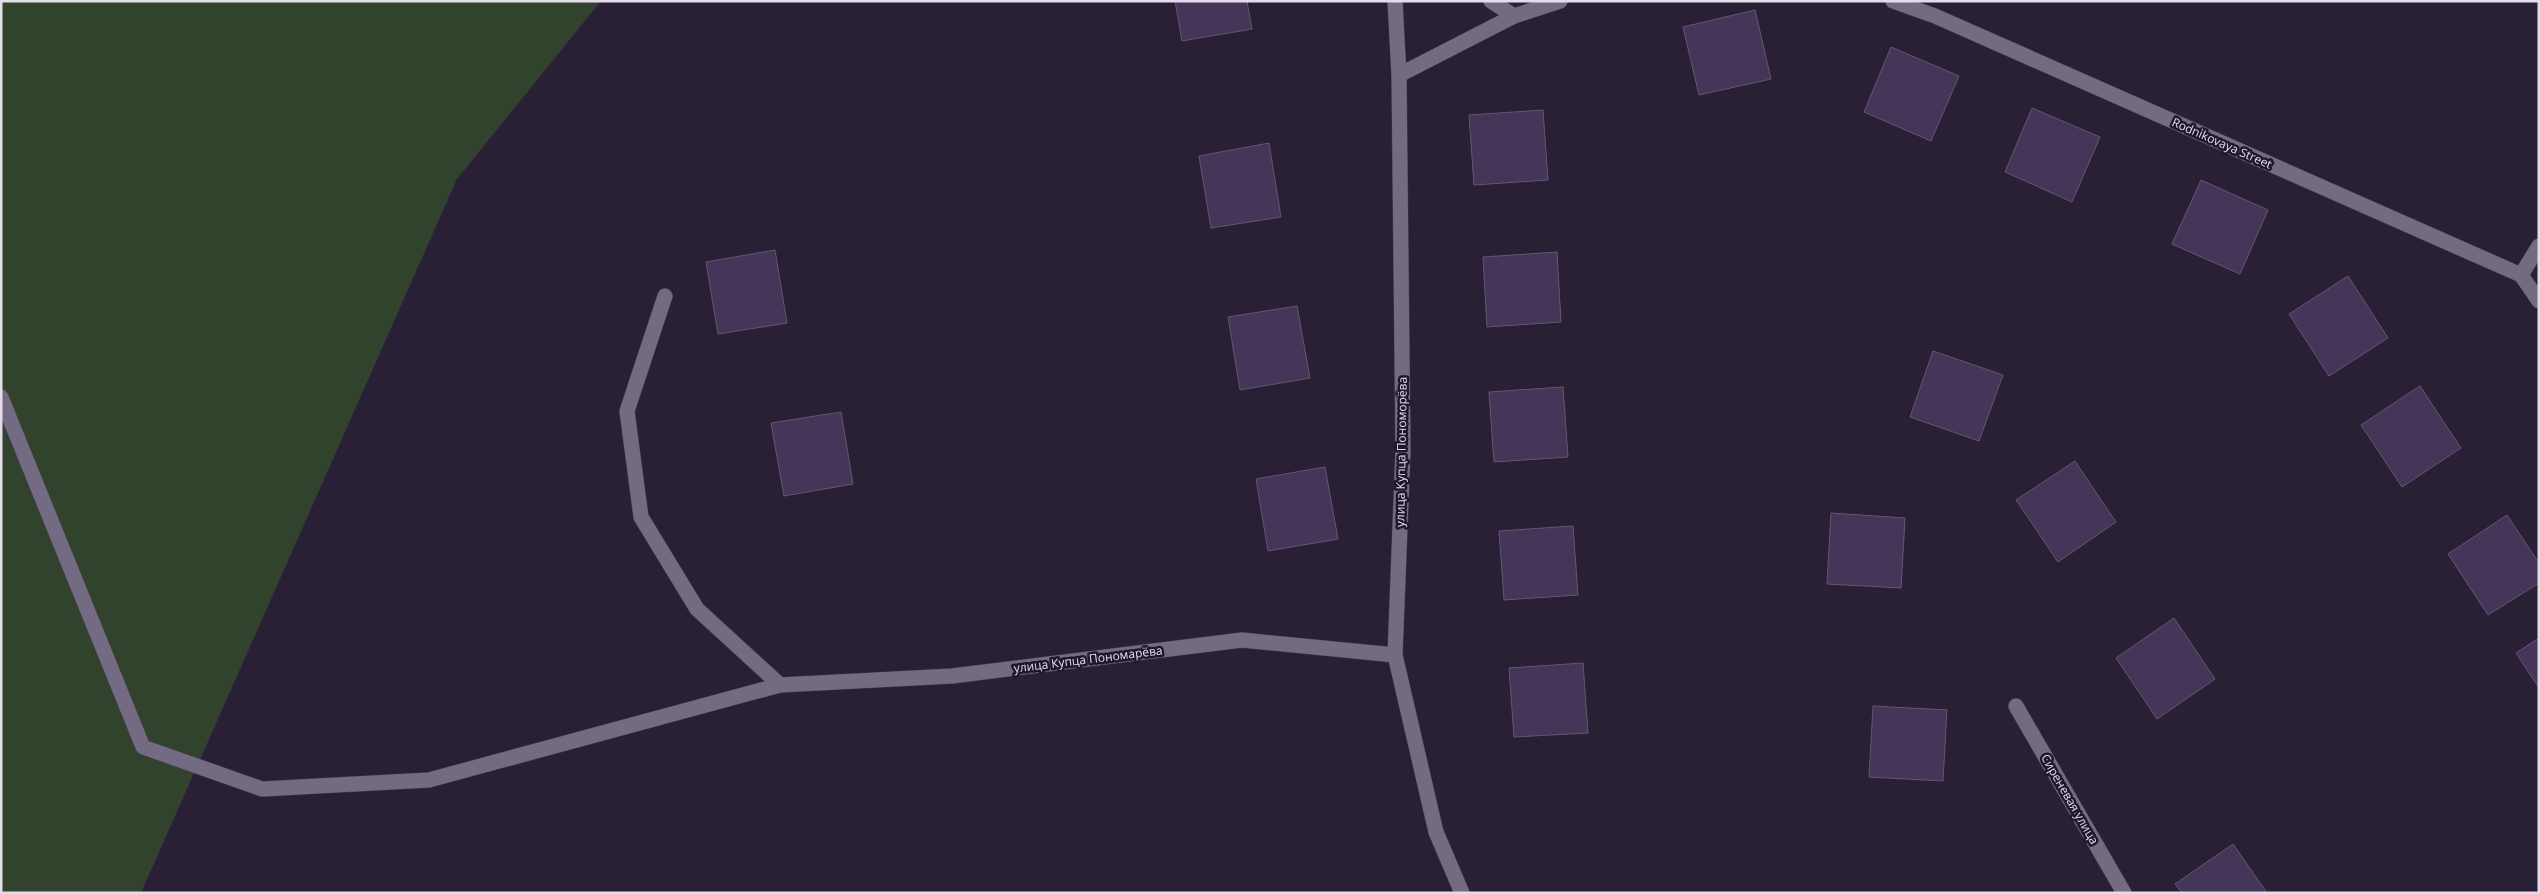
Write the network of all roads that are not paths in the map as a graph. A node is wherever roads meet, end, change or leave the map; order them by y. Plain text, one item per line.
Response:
1 (1395, 1) edge
2 (1491, 1) edge
3 (1560, 1) edge
4 (1893, 1) edge
5 (1514, 16) junction
6 (1399, 74) junction
7 (2539, 246) edge
8 (2521, 275) junction
9 (665, 296) dead end
10 (2539, 301) edge
11 (1, 397) edge
12 (1395, 655) junction
13 (780, 685) junction
14 (2016, 706) dead end
15 (1462, 893) edge
16 (2124, 893) edge

1 - 6 street, улица Купца Пономорёва
2 - 5 street
3 - 5 street
4 - 8 street, Rodnikovaya Street
5 - 6 street
6 - 12 street, улица Купца Пономорёва
7 - 8 street
8 - 10 street
9 - 13 street
11 - 13 street, улица Купца Пономарёва
12 - 13 street, улица Купца Пономарёва
12 - 15 street, улица Купца Пономорёва
14 - 16 street, Сиреневая улица

